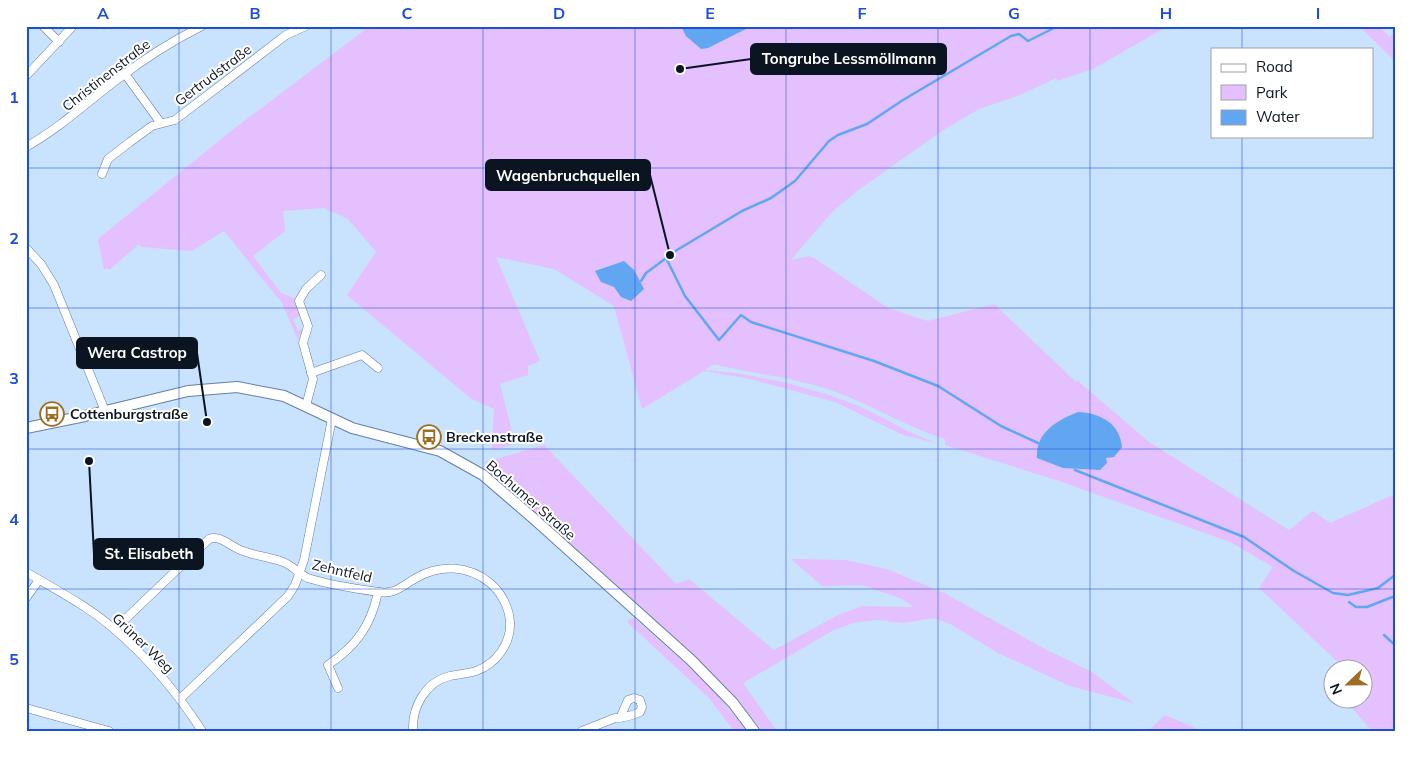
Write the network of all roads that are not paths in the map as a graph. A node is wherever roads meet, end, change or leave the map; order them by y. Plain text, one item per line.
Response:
1 (43, 26) edge
2 (73, 26) edge
3 (202, 26) edge
4 (306, 26) edge
5 (59, 42) junction
6 (125, 74) junction
7 (26, 76) edge
8 (160, 122) junction
9 (26, 147) edge
10 (102, 174) dead end
11 (26, 248) edge
12 (321, 275) dead end
13 (378, 368) dead end
14 (311, 373) junction
15 (306, 406) junction
16 (105, 412) junction
17 (332, 419) junction
18 (26, 428) edge
19 (26, 572) edge
20 (299, 573) junction
21 (39, 580) junction
22 (378, 592) junction
23 (26, 598) edge
24 (115, 629) junction
25 (338, 688) dead end
26 (181, 698) junction
27 (26, 708) edge
28 (620, 718) dead end
29 (109, 731) edge
30 (202, 731) edge
31 (413, 731) edge
32 (582, 731) edge
33 (754, 731) edge

1 - 5 street
2 - 5 street
3 - 6 street, Christinenstraße
4 - 8 street, Gertrudstraße
5 - 7 street
6 - 8 street
6 - 9 street, Christinenstraße
8 - 10 street, Gertrudstraße
11 - 16 street
12 - 14 street
13 - 14 street
14 - 15 street
15 - 16 main road, Bochumer Straße
15 - 17 main road, Bochumer Straße
16 - 18 main road, Bochumer Straße
17 - 20 street
17 - 33 main road, Bochumer Straße
19 - 21 street, Grüner Weg
20 - 22 street, Zehntfeld
20 - 24 street, Zehntfeld
20 - 26 street
21 - 23 street
21 - 24 street, Grüner Weg
22 - 25 street, Zehntfeld
22 - 31 street, Zehntfeld
24 - 26 street, Grüner Weg
26 - 30 street, Grüner Weg
27 - 29 street
28 - 32 street

